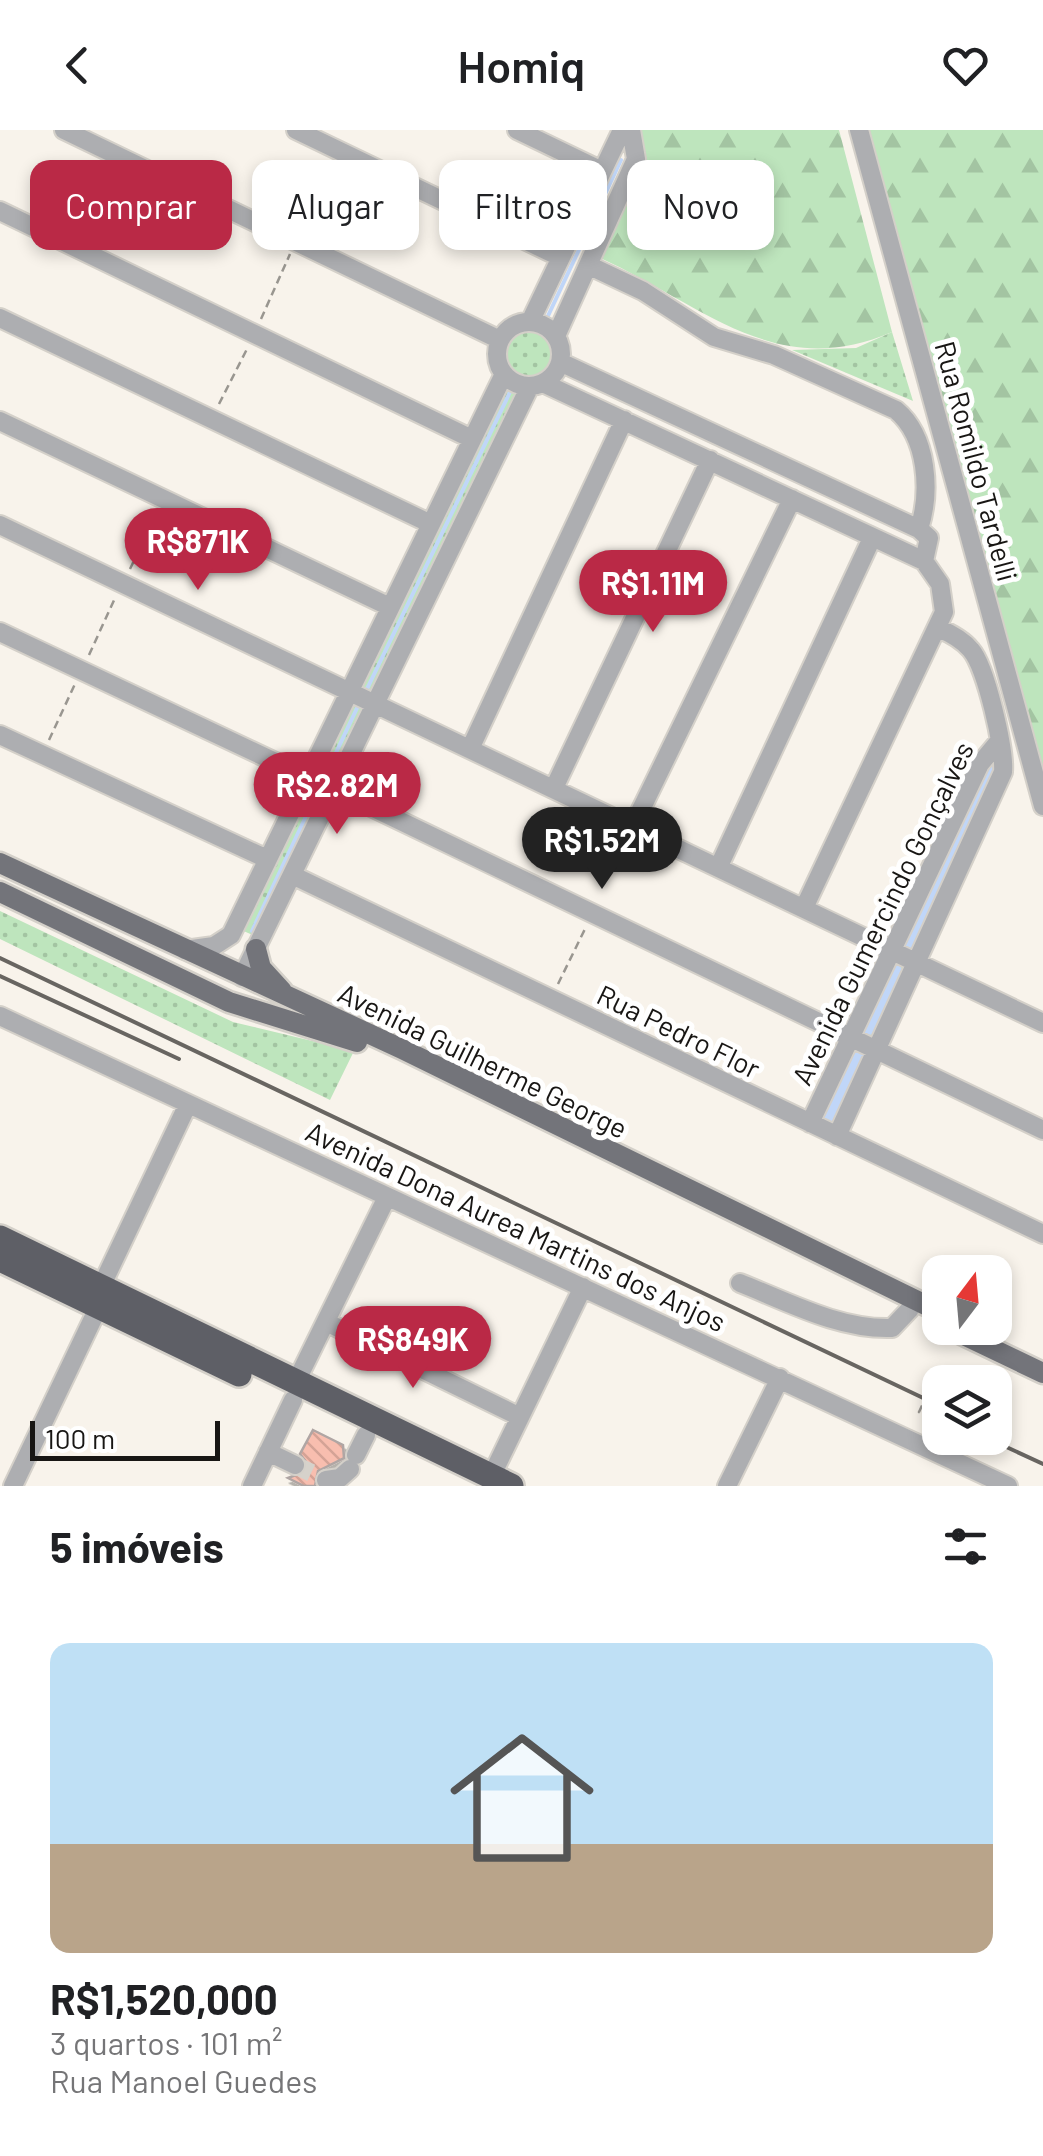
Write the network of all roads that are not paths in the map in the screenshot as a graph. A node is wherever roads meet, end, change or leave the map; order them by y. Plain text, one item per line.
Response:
1 (64, 130) edge
2 (296, 130) edge
3 (518, 130) edge
4 (632, 130) edge
5 (859, 130) edge
6 (617, 138) edge
7 (636, 159) junction
8 (580, 160) edge
9 (0, 211) edge
10 (563, 250) edge
11 (560, 257) junction
12 (588, 265) junction
13 (0, 318) edge
14 (530, 322) junction
15 (556, 336) junction
16 (500, 340) junction
17 (560, 362) junction
18 (504, 374) junction
19 (536, 384) junction
20 (624, 420) junction
21 (0, 421) edge
22 (472, 439) junction
23 (710, 460) junction
24 (792, 499) junction
25 (431, 524) junction
26 (0, 525) edge
27 (919, 529) junction
28 (872, 538) junction
29 (924, 561) junction
30 (390, 607) junction
31 (938, 628) junction
32 (0, 632) edge
33 (349, 692) junction
34 (375, 704) junction
35 (0, 735) edge
36 (1000, 740) junction
37 (470, 749) junction
38 (307, 777) junction
39 (334, 788) junction
40 (554, 788) junction
41 (1043, 806) edge
42 (634, 826) junction
43 (267, 859) junction
44 (0, 864) edge
45 (719, 866) junction
46 (292, 875) junction
47 (0, 892) edge
48 (804, 908) junction
49 (231, 935) junction
50 (256, 949) junction
51 (184, 950) junction
52 (892, 950) junction
53 (918, 963) junction
54 (173, 976) junction
55 (242, 978) junction
56 (292, 998) junction
57 (0, 1016) edge
58 (1043, 1023) edge
59 (850, 1038) junction
60 (876, 1050) junction
61 (188, 1104) junction
62 (810, 1123) junction
63 (1043, 1129) edge
64 (837, 1136) junction
65 (387, 1197) junction
66 (1043, 1234) edge
67 (0, 1238) edge
68 (0, 1259) edge
69 (740, 1284) dead end
70 (583, 1288) junction
71 (100, 1296) junction
72 (922, 1303) edge
73 (910, 1309) junction
74 (922, 1315) edge
75 (326, 1322) junction
76 (985, 1345) edge
77 (1010, 1345) edge
78 (1043, 1360) edge
79 (1043, 1372) edge
80 (780, 1378) junction
81 (294, 1391) junction
82 (520, 1417) junction
83 (268, 1452) junction
84 (358, 1453) junction
85 (295, 1465) tunnel mouth
86 (971, 1478) edge
87 (326, 1480) dead end
88 (492, 1483) edge
89 (13, 1486) edge
90 (252, 1486) edge
91 (727, 1486) edge
92 (1008, 1486) edge

1 - 16 street
2 - 11 street
3 - 8 street
4 - 7 street
5 - 41 street, Rua Romildo Tardelli
6 - 7 street
7 - 12 street
9 - 22 street
10 - 11 street
11 - 14 street
12 - 15 street
12 - 27 street
13 - 25 street
14 - 15 street
14 - 16 street
15 - 17 street
16 - 18 street
17 - 19 street
17 - 27 street
18 - 19 street
18 - 22 street
19 - 20 street
19 - 34 street
20 - 23 street
20 - 37 street
21 - 30 street
22 - 25 street
23 - 24 street
23 - 40 street
24 - 28 street
24 - 42 street
25 - 30 street
26 - 33 street
27 - 29 street
28 - 29 street
28 - 45 street
29 - 31 street
30 - 33 street
31 - 36 street
31 - 48 street
32 - 38 street
33 - 34 street
33 - 38 street
34 - 37 street
34 - 39 street
35 - 43 street
36 - 52 street, Avenida Gumercindo Gonçalves
36 - 53 street, Avenida Gumercindo Gonçalves
37 - 40 street
38 - 43 street
39 - 46 street
39 - 59 street
40 - 42 street
42 - 45 street
43 - 49 street
44 - 51 main road, Avenida Guilherme George
45 - 48 street
46 - 50 street
46 - 62 street, Rua Pedro Flor
47 - 54 main road, Avenida Guilherme George
48 - 52 street
49 - 50 street
49 - 51 street
50 - 55 street
50 - 56 main road
51 - 55 main road, Avenida Guilherme George
52 - 53 street
52 - 59 street, Avenida Gumercindo Gonçalves
53 - 58 street
53 - 60 street, Avenida Gumercindo Gonçalves
54 - 55 main road
54 - 73 main road, Avenida Guilherme George
55 - 56 main road, Avenida Guilherme George
56 - 72 main road, Avenida Guilherme George
57 - 61 street, Avenida Dona Aurea Martins dos Anjos
59 - 60 street
59 - 62 street, Avenida Gumercindo Gonçalves
60 - 63 street
60 - 64 street, Avenida Gumercindo Gonçalves
61 - 65 street, Avenida Dona Aurea Martins dos Anjos
61 - 71 street
62 - 64 street, Rua Pedro Flor
64 - 66 street, Rua Pedro Flor
65 - 70 street, Avenida Dona Aurea Martins dos Anjos
65 - 75 street
67 - 71 highway
68 - 71 highway
69 - 73 street
70 - 80 street, Avenida Dona Aurea Martins dos Anjos
70 - 82 street
71 - 81 highway
71 - 89 street
73 - 74 main road, Avenida Guilherme George
75 - 81 street
75 - 82 street
76 - 79 main road
77 - 78 main road
80 - 86 street, Avenida Dona Aurea Martins dos Anjos
80 - 91 street
81 - 83 street
81 - 84 highway
81 - 88 highway
82 - 88 street
83 - 85 street
83 - 90 street
84 - 87 street
84 - 88 highway
86 - 92 street, Avenida Dona Aurea Martins dos Anjos

